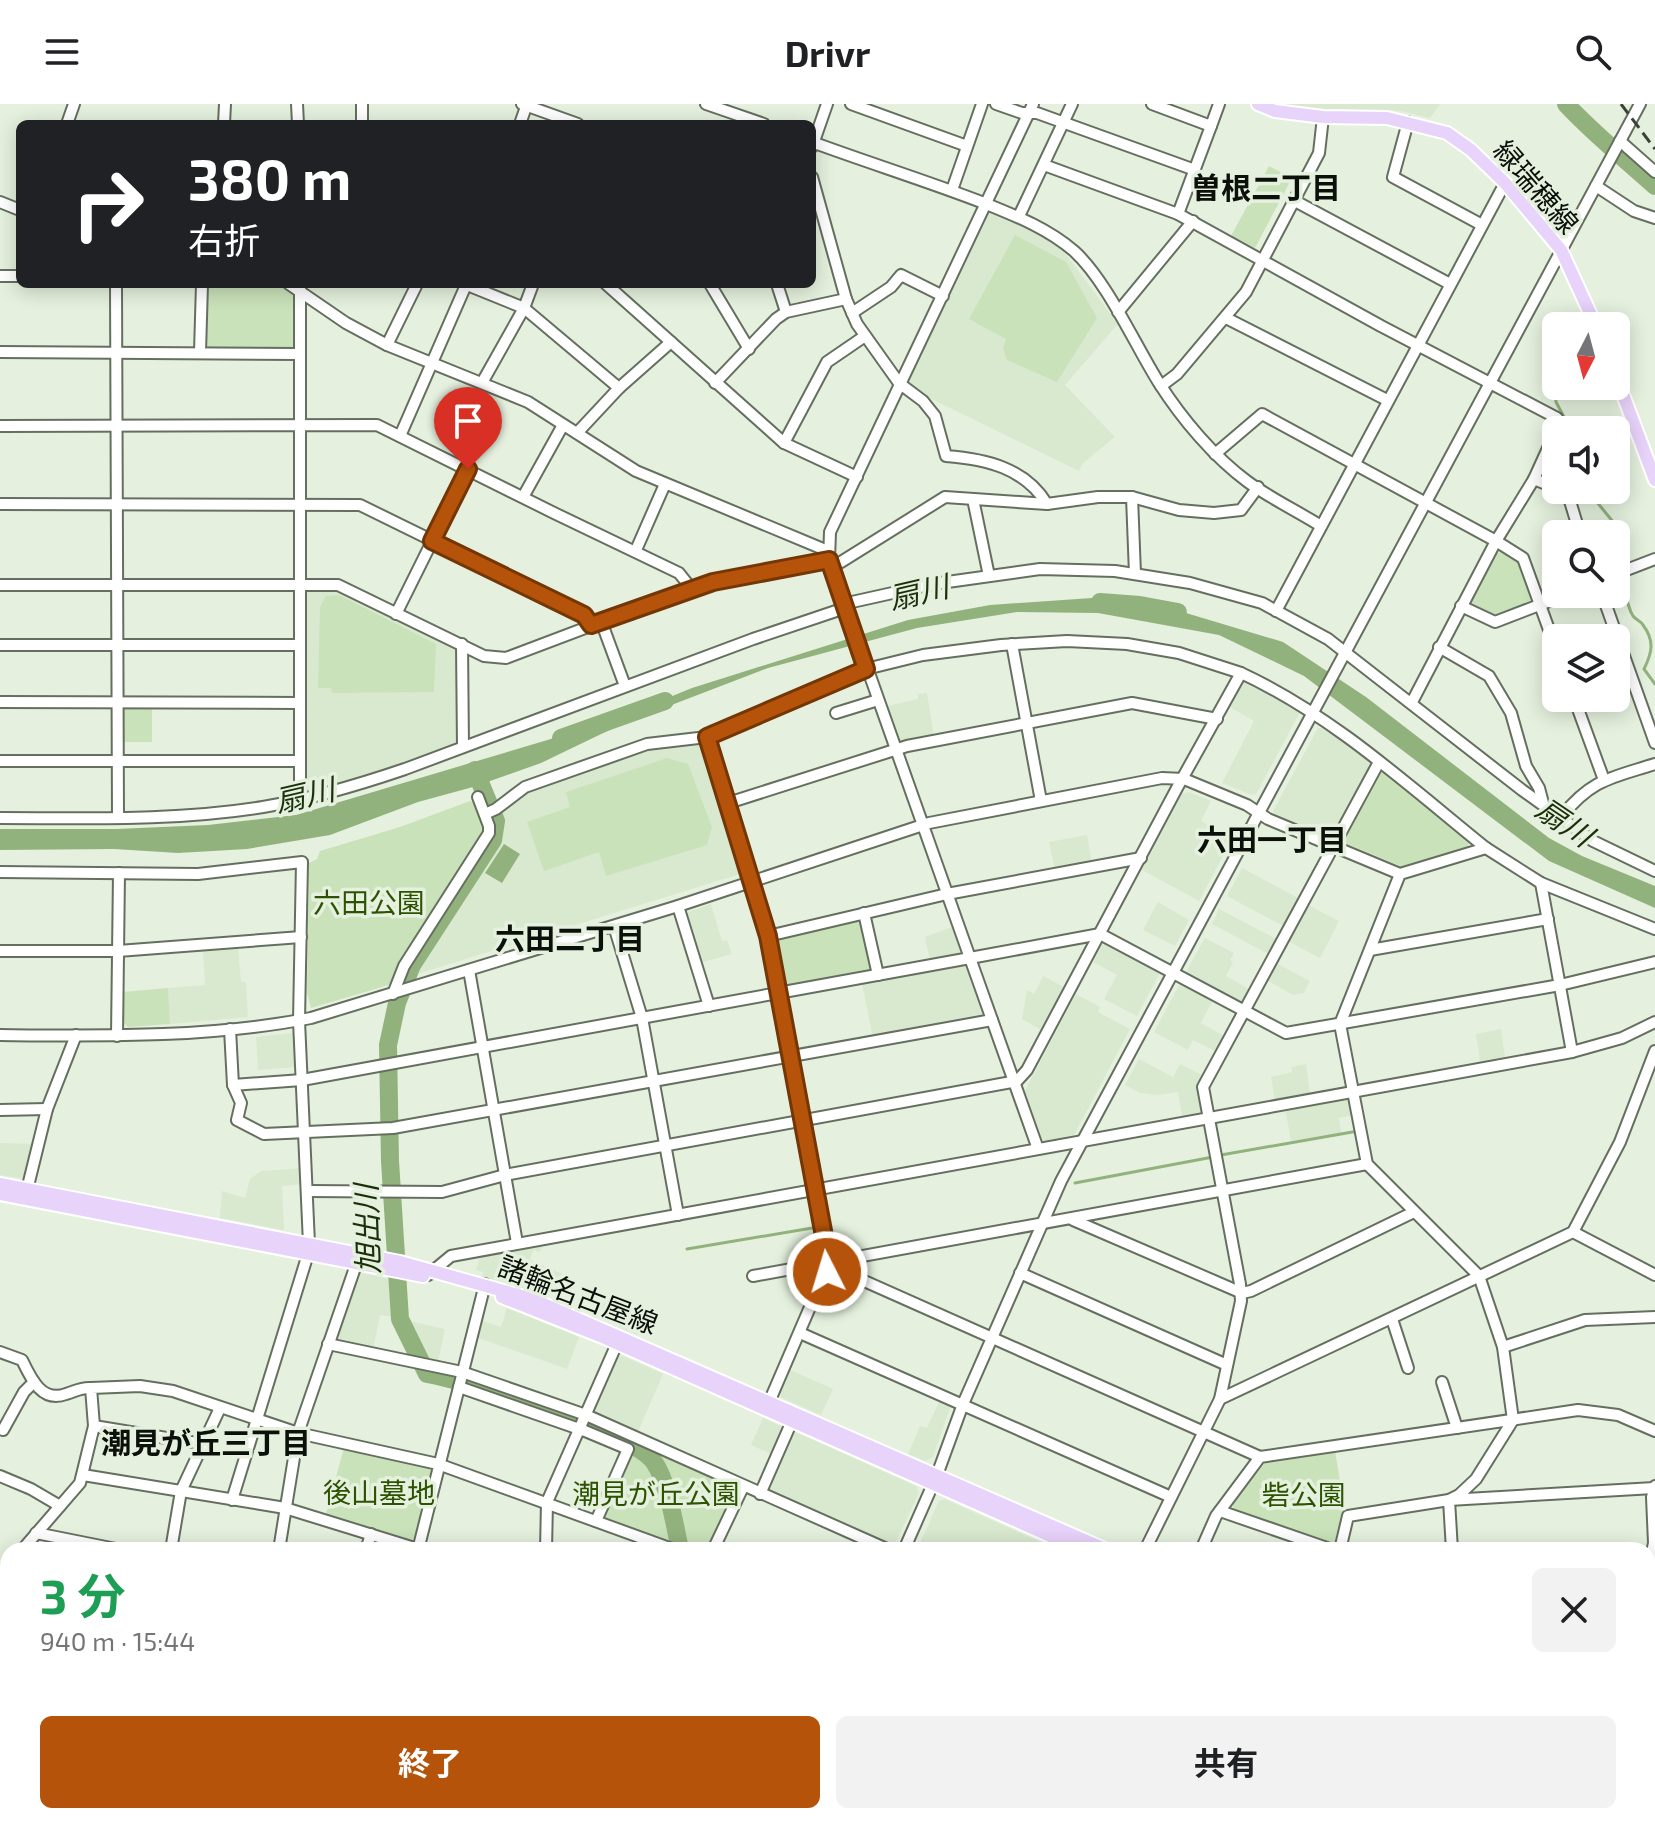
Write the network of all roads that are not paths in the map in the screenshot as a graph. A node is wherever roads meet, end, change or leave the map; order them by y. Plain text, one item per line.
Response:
1 (525, 104) edge
2 (706, 104) edge
3 (827, 104) edge
4 (851, 104) edge
5 (982, 104) edge
6 (996, 104) edge
7 (1072, 104) edge
8 (1152, 104) edge
9 (1219, 104) edge
10 (1258, 104) edge
11 (1640, 104) edge
12 (1031, 109) edge
13 (1323, 117) junction
14 (567, 120) edge
15 (752, 120) edge
16 (1408, 122) junction
17 (1063, 123) junction
18 (1211, 126) junction
19 (816, 136) edge
20 (1620, 142) junction
21 (816, 146) edge
22 (967, 146) junction
23 (1044, 165) junction
24 (1195, 170) junction
25 (1655, 172) edge
26 (1505, 183) junction
27 (1596, 186) junction
28 (952, 190) junction
29 (816, 191) edge
30 (1295, 201) junction
31 (986, 204) junction
32 (1178, 214) junction
33 (1019, 216) junction
34 (1655, 218) edge
35 (1193, 221) junction
36 (1482, 225) junction
37 (1561, 250) junction
38 (1262, 261) junction
39 (1450, 284) junction
40 (116, 288) edge
41 (202, 288) edge
42 (300, 288) edge
43 (301, 288) edge
44 (415, 288) edge
45 (463, 288) edge
46 (475, 288) edge
47 (532, 288) edge
48 (610, 288) edge
49 (712, 288) edge
50 (778, 288) edge
51 (943, 296) junction
52 (846, 299) junction
53 (524, 308) junction
54 (786, 312) junction
55 (1118, 312) junction
56 (1590, 312) edge
57 (852, 313) junction
58 (1226, 318) junction
59 (865, 336) junction
60 (671, 342) junction
61 (1418, 344) junction
62 (387, 345) junction
63 (749, 349) junction
64 (0, 352) edge
65 (116, 352) junction
66 (200, 352) junction
67 (299, 354) junction
68 (433, 364) junction
69 (483, 381) junction
70 (1490, 382) junction
71 (715, 383) junction
72 (899, 383) junction
73 (1161, 386) junction
74 (619, 388) junction
75 (1387, 400) junction
76 (1625, 400) edge
77 (117, 425) junction
78 (299, 425) junction
79 (563, 425) junction
80 (0, 426) edge
81 (577, 433) junction
82 (400, 436) junction
83 (784, 443) junction
84 (1215, 454) junction
85 (1354, 466) junction
86 (468, 469) junction
87 (857, 477) junction
88 (1534, 479) junction
89 (1655, 480) edge
90 (1542, 482) edge
91 (665, 484) junction
92 (1258, 487) junction
93 (523, 497) junction
94 (1132, 497) junction
95 (973, 499) junction
96 (1424, 502) junction
97 (0, 504) edge
98 (116, 504) junction
99 (1047, 504) junction
100 (299, 505) junction
101 (1321, 526) junction
102 (432, 541) junction
103 (1496, 541) junction
104 (636, 550) junction
105 (829, 559) junction
106 (1655, 559) edge
107 (1630, 569) edge
108 (1135, 574) junction
109 (989, 576) junction
110 (300, 583) junction
111 (0, 585) edge
112 (117, 585) junction
113 (691, 588) junction
114 (1541, 605) junction
115 (1461, 606) junction
116 (1607, 608) edge
117 (846, 611) junction
118 (1276, 611) junction
119 (396, 614) junction
120 (596, 623) junction
121 (1547, 624) edge
122 (117, 644) junction
123 (462, 644) junction
124 (1012, 644) junction
125 (0, 645) edge
126 (300, 645) junction
127 (1439, 647) junction
128 (1345, 652) junction
129 (866, 669) junction
130 (1241, 673) junction
131 (625, 686) junction
132 (878, 700) junction
133 (0, 702) edge
134 (1412, 702) junction
135 (117, 703) junction
136 (300, 703) junction
137 (1579, 712) edge
138 (836, 713) dead end
139 (1312, 714) junction
140 (1217, 719) junction
141 (1027, 723) junction
142 (707, 737) junction
143 (1655, 743) edge
144 (463, 747) junction
145 (896, 750) junction
146 (0, 761) edge
147 (300, 761) junction
148 (117, 762) junction
149 (1379, 762) junction
150 (1655, 764) edge
151 (1184, 779) junction
152 (1604, 780) junction
153 (478, 797) dead end
154 (300, 799) junction
155 (1041, 801) junction
156 (728, 803) junction
157 (1543, 803) junction
158 (489, 812) junction
159 (1259, 812) junction
160 (1562, 816) junction
161 (118, 817) junction
162 (0, 818) edge
163 (922, 826) junction
164 (1334, 845) junction
165 (1486, 848) junction
166 (1141, 858) junction
167 (1655, 871) edge
168 (0, 872) edge
169 (119, 873) junction
170 (1400, 874) junction
171 (751, 880) junction
172 (1541, 883) junction
173 (947, 894) junction
174 (678, 906) junction
175 (864, 913) junction
176 (1548, 919) junction
177 (614, 926) junction
178 (1655, 929) edge
179 (1100, 934) junction
180 (768, 936) junction
181 (301, 937) junction
182 (1370, 950) junction
183 (0, 951) edge
184 (118, 951) junction
185 (970, 958) junction
186 (1655, 962) edge
187 (469, 970) junction
188 (1173, 972) junction
189 (878, 975) junction
190 (1560, 985) junction
191 (398, 992) junction
192 (778, 993) junction
193 (709, 1006) junction
194 (1244, 1011) junction
195 (642, 1018) junction
196 (992, 1020) junction
197 (299, 1021) junction
198 (1655, 1022) edge
199 (1340, 1024) junction
200 (230, 1029) junction
201 (0, 1035) edge
202 (76, 1035) junction
203 (117, 1036) junction
204 (482, 1047) junction
205 (1655, 1051) edge
206 (1572, 1052) junction
207 (790, 1058) junction
208 (302, 1080) junction
209 (654, 1082) junction
210 (1014, 1082) junction
211 (233, 1085) junction
212 (1354, 1092) junction
213 (47, 1109) junction
214 (0, 1110) edge
215 (494, 1111) junction
216 (1210, 1118) junction
217 (801, 1121) junction
218 (305, 1131) junction
219 (1083, 1141) junction
220 (666, 1146) junction
221 (1038, 1149) junction
222 (1367, 1164) junction
223 (505, 1175) junction
224 (0, 1184) edge
225 (27, 1190) junction
226 (814, 1190) junction
227 (308, 1191) junction
228 (1223, 1191) junction
229 (0, 1194) edge
230 (1414, 1212) junction
231 (678, 1215) junction
232 (1071, 1219) junction
233 (1042, 1224) junction
234 (1573, 1232) junction
235 (517, 1243) junction
236 (309, 1249) junction
237 (358, 1259) junction
238 (829, 1263) junction
239 (429, 1273) junction
240 (1020, 1273) junction
241 (1655, 1275) edge
242 (753, 1276) dead end
243 (1479, 1276) junction
244 (485, 1287) junction
245 (1242, 1293) junction
246 (1655, 1317) edge
247 (1392, 1319) junction
248 (800, 1333) junction
249 (992, 1337) junction
250 (619, 1339) junction
251 (328, 1344) junction
252 (1503, 1347) junction
253 (0, 1352) edge
254 (1227, 1365) junction
255 (1408, 1368) dead end
256 (460, 1380) junction
257 (34, 1382) junction
258 (1442, 1382) dead end
259 (91, 1388) junction
260 (1220, 1399) junction
261 (770, 1400) junction
262 (963, 1404) junction
263 (220, 1408) junction
264 (257, 1419) junction
265 (1513, 1420) junction
266 (792, 1421) junction
267 (582, 1423) junction
268 (94, 1426) junction
269 (1457, 1428) junction
270 (3, 1430) dead end
271 (1204, 1431) junction
272 (1655, 1431) edge
273 (298, 1433) junction
274 (203, 1444) junction
275 (1260, 1457) junction
276 (438, 1464) junction
277 (83, 1475) junction
278 (0, 1476) edge
279 (935, 1480) junction
280 (743, 1487) junction
281 (1655, 1487) edge
282 (181, 1491) junction
283 (760, 1494) junction
284 (1171, 1497) junction
285 (232, 1500) junction
286 (1449, 1500) junction
287 (547, 1502) junction
288 (60, 1506) junction
289 (285, 1508) junction
290 (1220, 1511) junction
291 (596, 1521) junction
292 (36, 1533) junction
293 (371, 1534) junction
294 (29, 1542) edge
295 (81, 1542) edge
296 (172, 1542) edge
297 (280, 1542) edge
298 (368, 1542) edge
299 (395, 1542) edge
300 (421, 1542) edge
301 (546, 1542) edge
302 (652, 1542) edge
303 (717, 1542) edge
304 (871, 1542) edge
305 (908, 1542) edge
306 (1065, 1542) edge
307 (1087, 1542) edge
308 (1149, 1542) edge
309 (1205, 1542) edge
310 (1310, 1542) edge
311 (1342, 1542) edge
312 (1452, 1542) edge
313 (1654, 1542) edge

1 - 14 street
2 - 15 street
3 - 19 street
4 - 22 street
5 - 22 street
6 - 12 street
7 - 17 street
8 - 18 street
9 - 18 street
10 - 13 main road, 緑瑞穂線
11 - 20 street
12 - 17 street
12 - 31 street
13 - 16 main road, 緑瑞穂線
13 - 30 street
16 - 26 main road, 緑瑞穂線
16 - 36 street
17 - 23 street
17 - 24 street
18 - 24 street
20 - 25 street
20 - 27 street
21 - 28 street
22 - 28 street
23 - 32 street
23 - 33 street
24 - 32 street
26 - 36 street
26 - 37 main road, 緑瑞穂線
27 - 34 street
27 - 37 street
28 - 31 street
29 - 52 street
30 - 38 street
30 - 39 street
31 - 33 street
31 - 51 street
32 - 35 street
33 - 55 street
35 - 38 street
35 - 55 street
36 - 39 street
37 - 56 main road, 緑瑞穂線
37 - 70 street
38 - 58 street
38 - 61 street
39 - 61 street
40 - 65 street
41 - 66 street
42 - 67 street
43 - 62 street
44 - 62 street
45 - 68 street
46 - 53 street
47 - 53 street
48 - 60 street
49 - 63 street
50 - 54 street
51 - 57 street
51 - 72 street
52 - 54 street
52 - 57 street
53 - 69 street
53 - 74 street
54 - 63 street
55 - 73 street
57 - 59 street
58 - 73 street
58 - 75 street
59 - 72 street
59 - 83 street
60 - 71 street
60 - 74 street
61 - 70 street
61 - 75 street
62 - 68 street
63 - 71 street
64 - 65 street
65 - 66 street
65 - 77 street
66 - 67 street
67 - 78 street
68 - 69 street
68 - 82 street
69 - 79 street
70 - 88 street
70 - 96 street
71 - 83 street
72 - 87 street
72 - 99 street
73 - 84 street
74 - 81 street
75 - 85 street
76 - 89 main road
77 - 78 street
77 - 80 street
77 - 98 street
78 - 82 street
78 - 100 street
79 - 81 street
79 - 93 street
81 - 91 street
82 - 86 street
83 - 87 street
84 - 85 street
84 - 92 street
85 - 96 street
85 - 101 street
86 - 93 street
86 - 102 street
87 - 105 street
88 - 90 street
88 - 103 street
91 - 104 street
91 - 105 street
92 - 94 street
92 - 101 street
93 - 104 street
94 - 99 street
94 - 108 street
95 - 99 street
95 - 105 street
95 - 109 street
96 - 103 street
96 - 128 street
97 - 98 street
98 - 100 street
98 - 112 street
100 - 102 street
100 - 110 street
101 - 118 street
102 - 119 street
102 - 120 street
103 - 114 street
103 - 115 street
104 - 113 street
105 - 113 street
105 - 117 street
106 - 107 street
108 - 109 street
108 - 118 street
109 - 117 street
110 - 112 street
110 - 119 street
110 - 126 street
111 - 112 street
112 - 122 street
113 - 120 street
114 - 115 street
114 - 121 street
115 - 127 street
116 - 143 street
117 - 129 street
117 - 131 street
118 - 128 street
119 - 123 street
120 - 123 street
120 - 131 street
122 - 125 street
122 - 126 street
122 - 135 street
123 - 144 street
124 - 129 street
124 - 130 street
124 - 141 street
126 - 136 street
127 - 134 street
127 - 157 street
128 - 134 street
128 - 139 street
129 - 132 street
129 - 142 street
130 - 139 street
130 - 140 street
131 - 144 street
132 - 138 street
132 - 145 street
133 - 135 street
134 - 157 street
135 - 136 street
135 - 148 street
136 - 147 street
137 - 152 street
139 - 149 street
139 - 159 street
140 - 141 street
140 - 151 street
141 - 145 street
141 - 155 street
142 - 156 street
142 - 158 street
144 - 154 street
145 - 156 street
145 - 163 street
146 - 148 street
147 - 148 street
147 - 154 street
148 - 161 street
149 - 164 street
149 - 165 street
150 - 152 street
151 - 155 street
151 - 159 street
151 - 166 street
152 - 160 street
153 - 158 street
154 - 161 street
155 - 163 street
156 - 171 street
157 - 160 street
158 - 191 street
159 - 164 street
159 - 188 street
160 - 167 street
161 - 162 street
163 - 171 street
163 - 173 street
164 - 170 street
164 - 194 street
165 - 170 street
165 - 172 street
166 - 173 street
166 - 179 street
168 - 169 street
169 - 181 street
169 - 184 street
170 - 182 street
171 - 174 street
171 - 180 street
172 - 176 street
172 - 178 street
173 - 175 street
173 - 185 street
174 - 177 street
174 - 193 street
175 - 180 street
175 - 189 street
176 - 182 street
176 - 190 street
177 - 187 street
177 - 195 street
179 - 185 street
179 - 188 street
179 - 210 street
180 - 192 street
181 - 184 street
181 - 197 street
182 - 199 street
183 - 184 street
184 - 203 street
185 - 189 street
185 - 196 street
186 - 190 street
187 - 191 street
187 - 204 street
188 - 194 street
188 - 219 street
189 - 192 street
190 - 199 street
190 - 206 street
191 - 197 street
192 - 193 street
192 - 207 street
193 - 195 street
194 - 199 street
194 - 216 street
195 - 204 street
195 - 209 street
196 - 207 street
196 - 210 street
197 - 200 street
197 - 208 street
198 - 206 street
199 - 212 street
200 - 203 street
200 - 211 street
201 - 202 street
202 - 203 street
202 - 213 street
204 - 208 street
204 - 215 street
205 - 234 street
206 - 212 street
207 - 209 street
207 - 217 street
208 - 211 street
208 - 218 street
209 - 215 street
209 - 220 street
210 - 217 street
210 - 221 street
211 - 218 street
212 - 216 street
212 - 222 street
213 - 214 street
213 - 225 street
215 - 218 street
215 - 223 street
216 - 219 street
216 - 228 street
217 - 220 street
217 - 226 street
218 - 227 street
219 - 221 street
219 - 233 street
220 - 223 street
220 - 231 street
221 - 226 street
222 - 228 street
222 - 230 street
223 - 227 street
223 - 235 street
224 - 225 main road, 諸輪名古屋線
225 - 236 main road, 諸輪名古屋線
226 - 231 street
226 - 238 street
227 - 236 street
228 - 232 street
228 - 245 street
229 - 236 main road, 諸輪名古屋線
230 - 243 street
230 - 245 street
231 - 235 street
232 - 233 street
232 - 245 street
233 - 238 street
233 - 240 street
234 - 241 street
234 - 243 street
235 - 239 street
236 - 237 main road, 諸輪名古屋線
236 - 264 street
237 - 239 main road, 諸輪名古屋線
237 - 251 street
238 - 242 street
238 - 248 street
238 - 249 street
239 - 244 main road, 諸輪名古屋線
240 - 249 street
240 - 254 street
243 - 247 street
243 - 252 street
244 - 250 main road, 諸輪名古屋線
244 - 256 street
245 - 254 street
246 - 252 street
247 - 255 street
247 - 260 street
248 - 261 street
248 - 262 street
249 - 262 street
249 - 271 street
250 - 261 main road, 諸輪名古屋線
250 - 266 main road, 諸輪名古屋線
250 - 267 street
251 - 256 street
251 - 273 street
252 - 265 street
253 - 257 street
254 - 260 street
256 - 267 street
256 - 276 street
257 - 259 street
257 - 270 street
258 - 269 street
259 - 263 street
259 - 268 street
260 - 271 street
261 - 279 main road, 諸輪名古屋線
262 - 279 street
262 - 284 street
263 - 264 street
263 - 274 street
264 - 273 street
264 - 285 street
265 - 269 street
265 - 272 street
265 - 286 street
266 - 279 main road, 諸輪名古屋線
266 - 283 street
267 - 280 street
267 - 287 street
267 - 291 street
268 - 274 street
268 - 277 street
269 - 275 street
271 - 275 street
271 - 284 street
273 - 276 street
273 - 289 street
274 - 282 street
275 - 290 street
276 - 287 street
276 - 300 street
277 - 282 street
277 - 288 street
278 - 288 street
279 - 305 street
279 - 306 main road, 諸輪名古屋線
279 - 307 main road, 諸輪名古屋線
280 - 283 street
280 - 303 street
281 - 286 street
281 - 313 street
282 - 285 street
282 - 296 street
283 - 304 street
284 - 308 street
285 - 289 street
286 - 311 street
286 - 312 street
287 - 291 street
287 - 301 street
288 - 292 street
289 - 293 street
289 - 297 street
290 - 309 street
290 - 310 street
291 - 302 street
292 - 294 street
292 - 295 street
293 - 298 street
293 - 299 street

